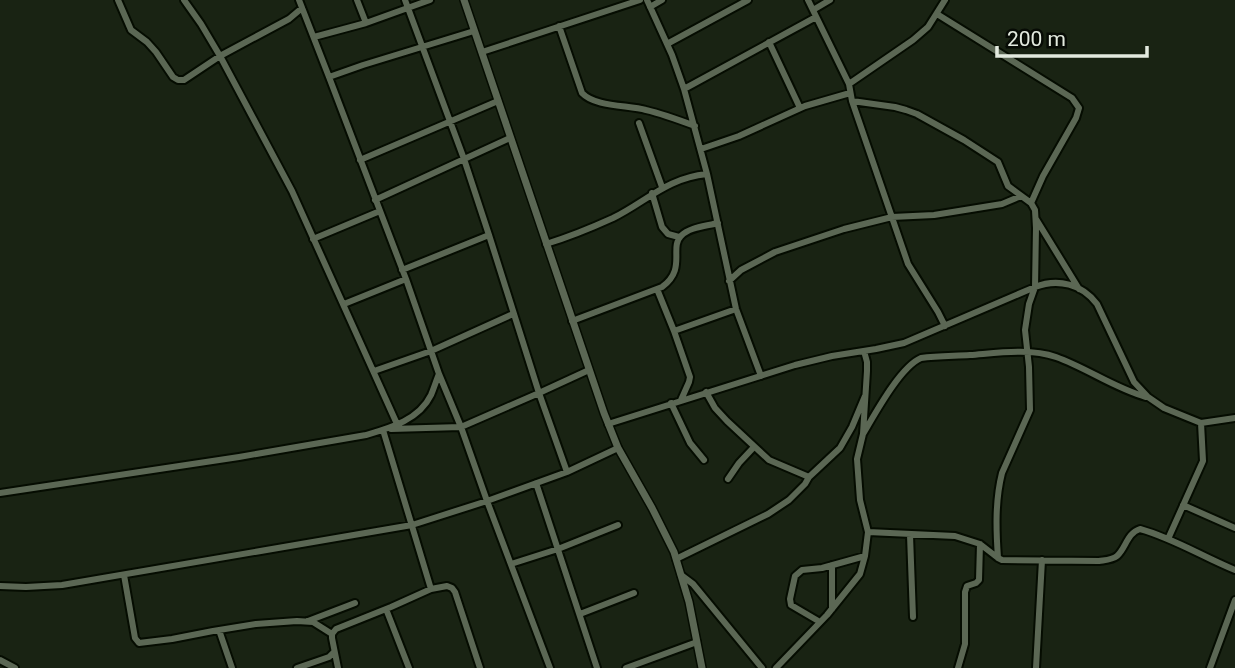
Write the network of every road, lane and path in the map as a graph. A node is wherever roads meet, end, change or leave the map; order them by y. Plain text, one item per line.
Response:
1 (118, 0) edge
2 (184, 0) edge
3 (358, 0) edge
4 (405, 0) edge
5 (430, 0) edge
6 (464, 0) edge
7 (639, 0) edge
8 (662, 0) edge
9 (748, 0) edge
10 (808, 0) edge
11 (830, 0) edge
12 (945, 0) edge
13 (301, 2) edge
14 (649, 3) edge
15 (408, 9) junction
16 (814, 13) junction
17 (937, 14) junction
18 (366, 23) junction
19 (559, 26) junction
20 (474, 31) junction
21 (314, 37) junction
22 (769, 42) junction
23 (667, 44) junction
24 (422, 47) junction
25 (482, 52) junction
26 (220, 57) junction
27 (330, 76) junction
28 (849, 84) junction
29 (684, 89) junction
30 (850, 93) junction
31 (498, 101) junction
32 (852, 101) junction
33 (800, 108) junction
34 (449, 122) junction
35 (639, 123) dead end
36 (695, 126) junction
37 (510, 138) junction
38 (701, 149) junction
39 (464, 159) junction
40 (360, 160) junction
41 (708, 174) junction
42 (662, 187) junction
43 (652, 193) junction
44 (1021, 196) junction
45 (375, 200) junction
46 (1031, 202) junction
47 (380, 211) junction
48 (892, 217) junction
49 (1036, 218) junction
50 (718, 223) junction
51 (489, 235) junction
52 (679, 237) junction
53 (313, 239) junction
54 (546, 244) junction
55 (402, 270) junction
56 (406, 279) junction
57 (729, 281) junction
58 (1035, 286) junction
59 (657, 289) junction
60 (1079, 289) junction
61 (344, 304) junction
62 (736, 309) junction
63 (513, 314) junction
64 (572, 321) junction
65 (945, 326) junction
66 (674, 331) junction
67 (431, 351) junction
68 (864, 351) junction
69 (1028, 353) junction
70 (589, 370) junction
71 (374, 371) junction
72 (439, 374) junction
73 (761, 376) junction
74 (706, 392) junction
75 (539, 393) junction
76 (865, 396) junction
77 (1147, 397) junction
78 (681, 400) junction
79 (670, 403) junction
80 (1235, 418) edge
81 (1200, 423) junction
82 (397, 424) junction
83 (608, 424) junction
84 (461, 427) junction
85 (385, 430) junction
86 (863, 434) junction
87 (754, 447) junction
88 (618, 448) junction
89 (704, 460) dead end
90 (567, 472) junction
91 (809, 477) junction
92 (729, 479) dead end
93 (536, 483) junction
94 (0, 493) edge
95 (486, 501) junction
96 (1183, 505) junction
97 (412, 524) junction
98 (618, 525) dead end
99 (1235, 528) edge
100 (868, 532) junction
101 (910, 535) junction
102 (1168, 539) junction
103 (980, 544) junction
104 (558, 549) junction
105 (865, 556) junction
106 (998, 558) junction
107 (676, 559) junction
108 (1042, 560) junction
109 (511, 564) junction
110 (832, 565) junction
111 (1235, 569) edge
112 (124, 575) junction
113 (681, 575) junction
114 (0, 586) edge
115 (431, 589) junction
116 (634, 593) dead end
117 (1235, 600) edge
118 (355, 603) dead end
119 (387, 609) junction
120 (832, 609) junction
121 (580, 614) junction
122 (913, 617) dead end
123 (308, 621) junction
124 (820, 622) junction
125 (219, 630) junction
126 (332, 634) junction
127 (698, 642) junction
128 (334, 652) junction
129 (0, 660) edge
130 (779, 667) edge
131 (15, 668) edge
132 (232, 668) edge
133 (297, 668) edge
134 (338, 668) edge
135 (409, 668) edge
136 (480, 668) edge
137 (550, 668) edge
138 (597, 668) edge
139 (626, 668) edge
140 (702, 668) edge
141 (762, 668) edge
142 (958, 668) edge
143 (1036, 668) edge
144 (1210, 668) edge

1 - 26 street
2 - 26 street
3 - 18 street
4 - 15 street
5 - 15 street
6 - 20 street
7 - 19 street
8 - 14 street
9 - 23 street
10 - 16 street
11 - 16 street
12 - 17 street
13 - 21 street
13 - 26 street
14 - 23 street
15 - 18 street
15 - 24 street
16 - 22 street
16 - 28 street
17 - 28 street
17 - 46 street
18 - 21 street
19 - 25 street
19 - 36 street
20 - 24 street
20 - 25 street
21 - 27 street
22 - 29 street
22 - 33 street
23 - 29 street
24 - 27 street
24 - 34 street
25 - 31 street
26 - 53 street
27 - 40 street
28 - 30 street
29 - 36 street
30 - 32 street
30 - 33 street
31 - 34 street
31 - 37 street
32 - 44 street
32 - 48 street
33 - 38 street
34 - 39 street
34 - 40 street
35 - 42 street
36 - 38 street
37 - 39 street
37 - 54 street
38 - 41 street
39 - 45 street
39 - 51 street
40 - 45 street
41 - 42 street
41 - 50 street
42 - 43 street
43 - 52 street
43 - 54 street
44 - 46 street
44 - 48 street
45 - 47 street
46 - 49 street
47 - 53 street
47 - 55 street
48 - 57 street
48 - 65 street
49 - 58 street
49 - 60 street
50 - 52 street
50 - 57 street
51 - 55 street
51 - 63 street
52 - 59 street
53 - 61 street
54 - 64 street
55 - 56 street
56 - 61 street
56 - 67 street
57 - 62 street
58 - 60 street
58 - 65 street
58 - 69 street
59 - 64 street
59 - 66 street
60 - 77 street
61 - 71 street
62 - 66 street
62 - 73 street
63 - 67 street
63 - 75 street
64 - 70 street
65 - 68 street
66 - 78 street
67 - 71 street
67 - 72 street
68 - 73 street
68 - 76 street
69 - 77 street
69 - 86 street
69 - 106 street
70 - 75 street
70 - 83 street
71 - 82 street
72 - 82 street
72 - 84 street
73 - 74 street
74 - 78 street
74 - 87 street
75 - 84 street
75 - 90 street
76 - 86 street
76 - 91 street
77 - 81 street
78 - 79 street
79 - 83 street
79 - 89 street
80 - 81 street
81 - 96 street
82 - 85 street
83 - 88 street
84 - 85 street
84 - 95 street
85 - 94 street
85 - 97 street
86 - 100 street
87 - 91 street
87 - 92 street
88 - 90 street
88 - 107 street
90 - 93 street
91 - 107 street
93 - 95 street
93 - 104 street
95 - 97 street
95 - 109 street
96 - 99 street
96 - 102 street
97 - 112 street
97 - 115 street
98 - 104 street
100 - 101 street
100 - 105 street
101 - 103 street
101 - 122 street
102 - 108 street
102 - 111 street
103 - 106 street
103 - 142 street
104 - 109 street
104 - 121 street
105 - 110 street
105 - 120 street
106 - 108 street
107 - 113 street
108 - 143 street
109 - 137 street
110 - 120 street
110 - 124 street
112 - 114 street
112 - 125 street
113 - 127 street
113 - 141 street
115 - 119 street
115 - 136 street
116 - 121 street
117 - 144 street
118 - 123 street
119 - 126 street
119 - 135 street
120 - 124 street
121 - 138 street
123 - 125 street
123 - 126 street
124 - 130 street
125 - 132 street
126 - 128 street
127 - 139 street
127 - 140 street
128 - 133 street
128 - 134 street
129 - 131 street

